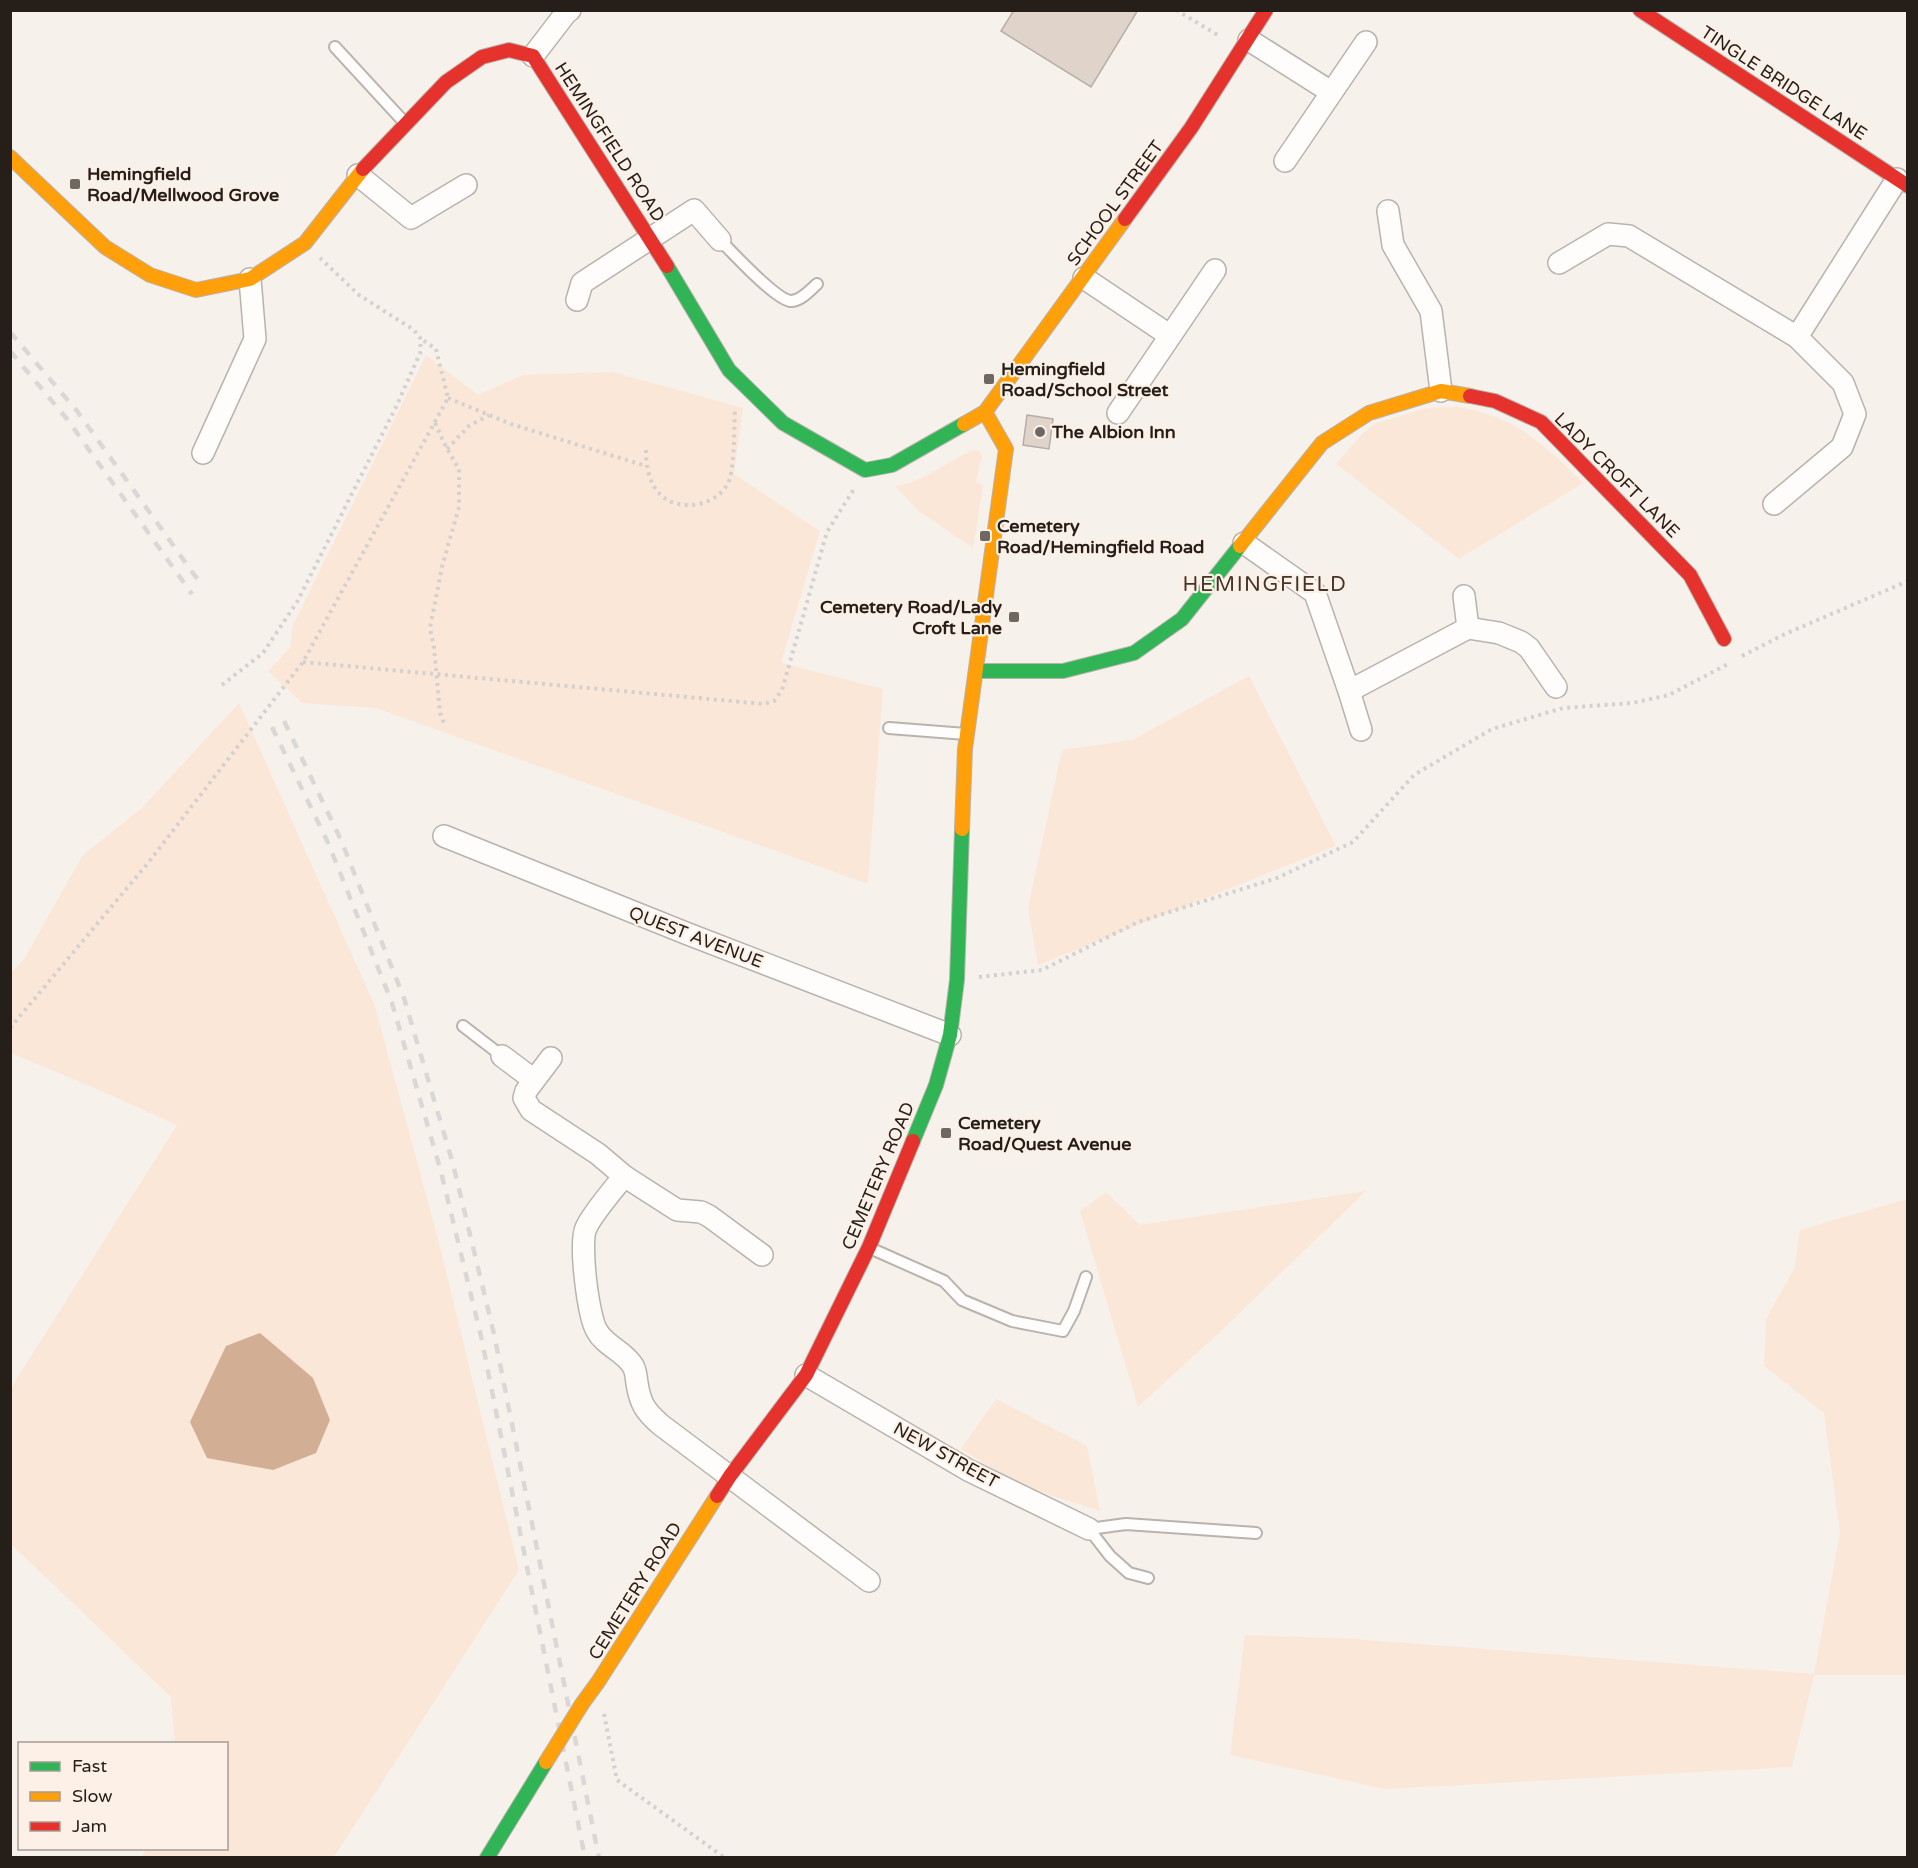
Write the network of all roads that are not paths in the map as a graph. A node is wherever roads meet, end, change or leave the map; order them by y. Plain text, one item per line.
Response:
1 (570, 10) edge
2 (1266, 10) edge
3 (1640, 10) edge
4 (1366, 42) dead end
5 (1245, 45) junction
6 (335, 47) dead end
7 (533, 56) junction
8 (1331, 92) junction
9 (406, 124) junction
10 (10, 157) edge
11 (1285, 161) dead end
12 (358, 175) junction
13 (1903, 183) edge
14 (466, 184) dead end
15 (1388, 211) dead end
16 (651, 240) junction
17 (720, 240) joint
18 (1559, 262) dead end
19 (1215, 270) dead end
20 (1084, 278) junction
21 (250, 279) junction
22 (817, 284) dead end
23 (577, 300) dead end
24 (1169, 335) junction
25 (1797, 336) junction
26 (1442, 391) junction
27 (985, 412) junction
28 (1118, 413) dead end
29 (203, 453) dead end
30 (1774, 504) dead end
31 (1244, 543) junction
32 (1464, 596) dead end
33 (1468, 628) junction
34 (1724, 639) dead end
35 (977, 670) junction
36 (1556, 687) dead end
37 (1349, 691) junction
38 (889, 728) dead end
39 (1361, 730) dead end
40 (967, 734) junction
41 (444, 836) dead end
42 (463, 1026) dead end
43 (950, 1035) junction
44 (502, 1056) joint
45 (551, 1058) dead end
46 (534, 1080) junction
47 (624, 1176) junction
48 (868, 1247) junction
49 (762, 1255) dead end
50 (1086, 1277) dead end
51 (806, 1375) junction
52 (730, 1476) junction
53 (1089, 1529) junction
54 (1256, 1533) dead end
55 (1148, 1578) dead end
56 (869, 1581) dead end
57 (487, 1857) edge

1 - 7 street
2 - 5 street, SCHOOL STREET
3 - 13 street, TINGLE BRIDGE LANE
4 - 8 street
5 - 8 street
5 - 20 street, SCHOOL STREET
6 - 9 lane
7 - 9 street, HEMINGFIELD ROAD
7 - 16 street, HEMINGFIELD ROAD
8 - 11 street
9 - 12 street, HEMINGFIELD ROAD
10 - 21 street, HEMINGFIELD ROAD
12 - 14 street
12 - 21 street, HEMINGFIELD ROAD
13 - 25 street
15 - 26 street
16 - 17 street
16 - 23 street
16 - 27 street, HEMINGFIELD ROAD
17 - 22 lane
18 - 25 street
19 - 24 street
20 - 24 street
20 - 27 street, SCHOOL STREET
21 - 29 street
24 - 28 street
25 - 30 street
26 - 31 street, LADY CROFT LANE
26 - 34 street, LADY CROFT LANE
27 - 35 street, CEMETERY ROAD
31 - 35 street, LADY CROFT LANE
31 - 37 street
32 - 33 street
33 - 36 street
33 - 37 street
35 - 40 street, CEMETERY ROAD
37 - 39 street
38 - 40 lane
40 - 43 street, CEMETERY ROAD
41 - 43 street, QUEST AVENUE
42 - 44 lane
43 - 48 street, CEMETERY ROAD
44 - 46 street
45 - 46 street
46 - 47 street
47 - 49 street
47 - 52 street
48 - 50 lane
48 - 51 street, CEMETERY ROAD
51 - 52 street, CEMETERY ROAD
51 - 53 street, NEW STREET
52 - 56 street
52 - 57 street, CEMETERY ROAD, bridge
53 - 54 lane
53 - 55 lane

